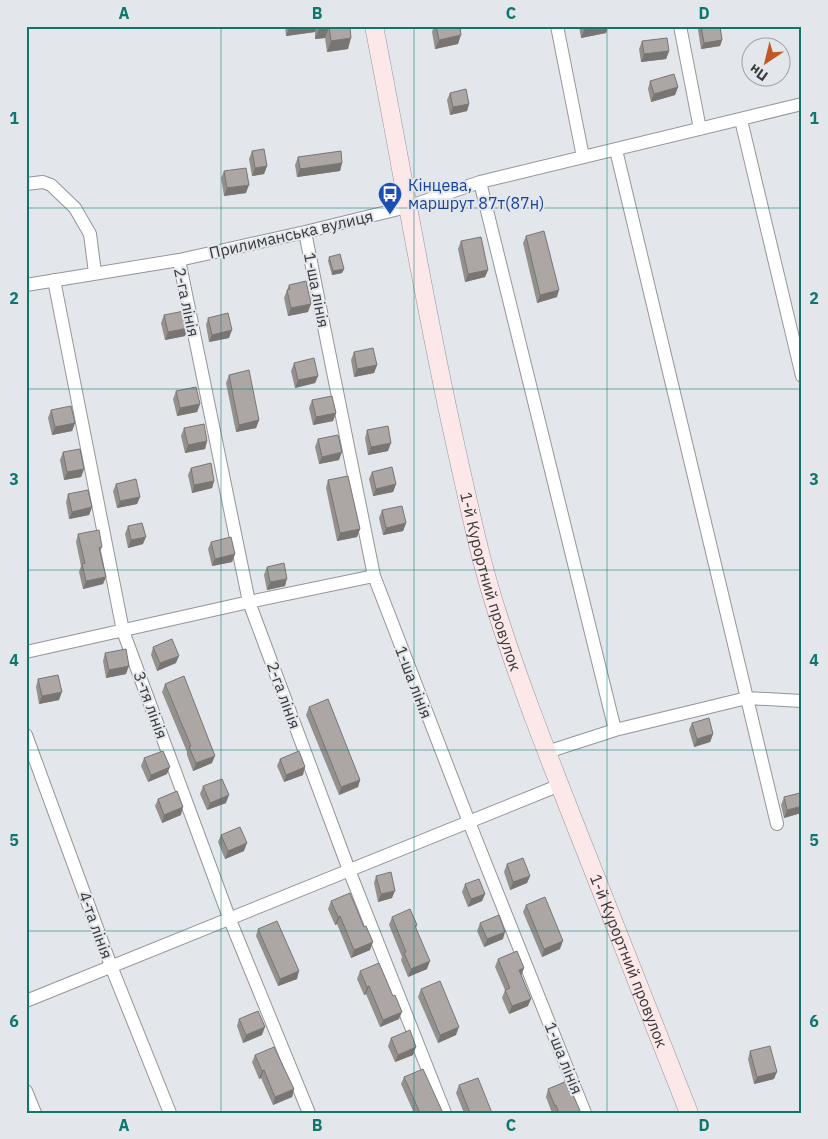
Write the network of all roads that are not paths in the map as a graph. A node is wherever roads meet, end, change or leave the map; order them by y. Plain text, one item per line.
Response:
1 (374, 26) edge
2 (557, 26) edge
3 (680, 26) edge
4 (802, 104) edge
5 (741, 120) junction
6 (700, 129) junction
7 (616, 150) junction
8 (583, 157) junction
9 (480, 182) junction
10 (26, 184) edge
11 (407, 207) junction
12 (305, 232) junction
13 (179, 260) junction
14 (95, 273) junction
15 (54, 280) junction
16 (26, 285) edge
17 (802, 376) edge
18 (374, 576) junction
19 (249, 602) junction
20 (123, 631) junction
21 (26, 652) edge
22 (747, 698) junction
23 (802, 701) edge
24 (615, 730) junction
25 (26, 735) edge
26 (547, 752) junction
27 (560, 785) junction
28 (469, 822) junction
29 (777, 824) dead end
30 (349, 870) junction
31 (230, 920) junction
32 (111, 966) junction
33 (26, 1001) edge
34 (26, 1090) edge
35 (35, 1113) edge
36 (170, 1113) edge
37 (309, 1113) edge
38 (444, 1113) edge
39 (586, 1113) edge
40 (689, 1113) edge

1 - 11 street, 1-й Курортний провулок
2 - 8 street
3 - 6 street
4 - 5 street, Прилиманська вулиця
5 - 6 street, Прилиманська вулиця
5 - 17 street
6 - 7 street, Прилиманська вулиця
7 - 8 street, Прилиманська вулиця
7 - 22 street
8 - 9 street, Прилиманська вулиця
9 - 11 street, Прилиманська вулиця
9 - 24 street
10 - 14 street
11 - 12 street, Прилиманська вулиця
11 - 26 street, 1-й Курортний провулок
12 - 13 street, Прилиманська вулиця
12 - 18 street, 1-ша лінія
13 - 14 street, Прилиманська вулиця
13 - 19 street, 2-га лінія
14 - 15 street, Прилиманська вулиця
15 - 16 street, Прилиманська вулиця
15 - 20 street, 3-тя лінія
18 - 19 street
18 - 28 street, 1-ша лінія
19 - 20 street
19 - 30 street, 2-га лінія
20 - 21 street
20 - 31 street, 3-тя лінія
22 - 23 street
22 - 24 street
22 - 29 street
24 - 26 street
25 - 32 street, 4-та лінія
26 - 27 street, 1-й Курортний провулок
27 - 28 street
27 - 40 street, 1-й Курортний провулок
28 - 30 street
28 - 39 street, 1-ша лінія
30 - 31 street
30 - 38 street, 2-га лінія
31 - 32 street
31 - 37 street, 3-тя лінія
32 - 33 street
32 - 36 street, 4-та лінія
34 - 35 street

